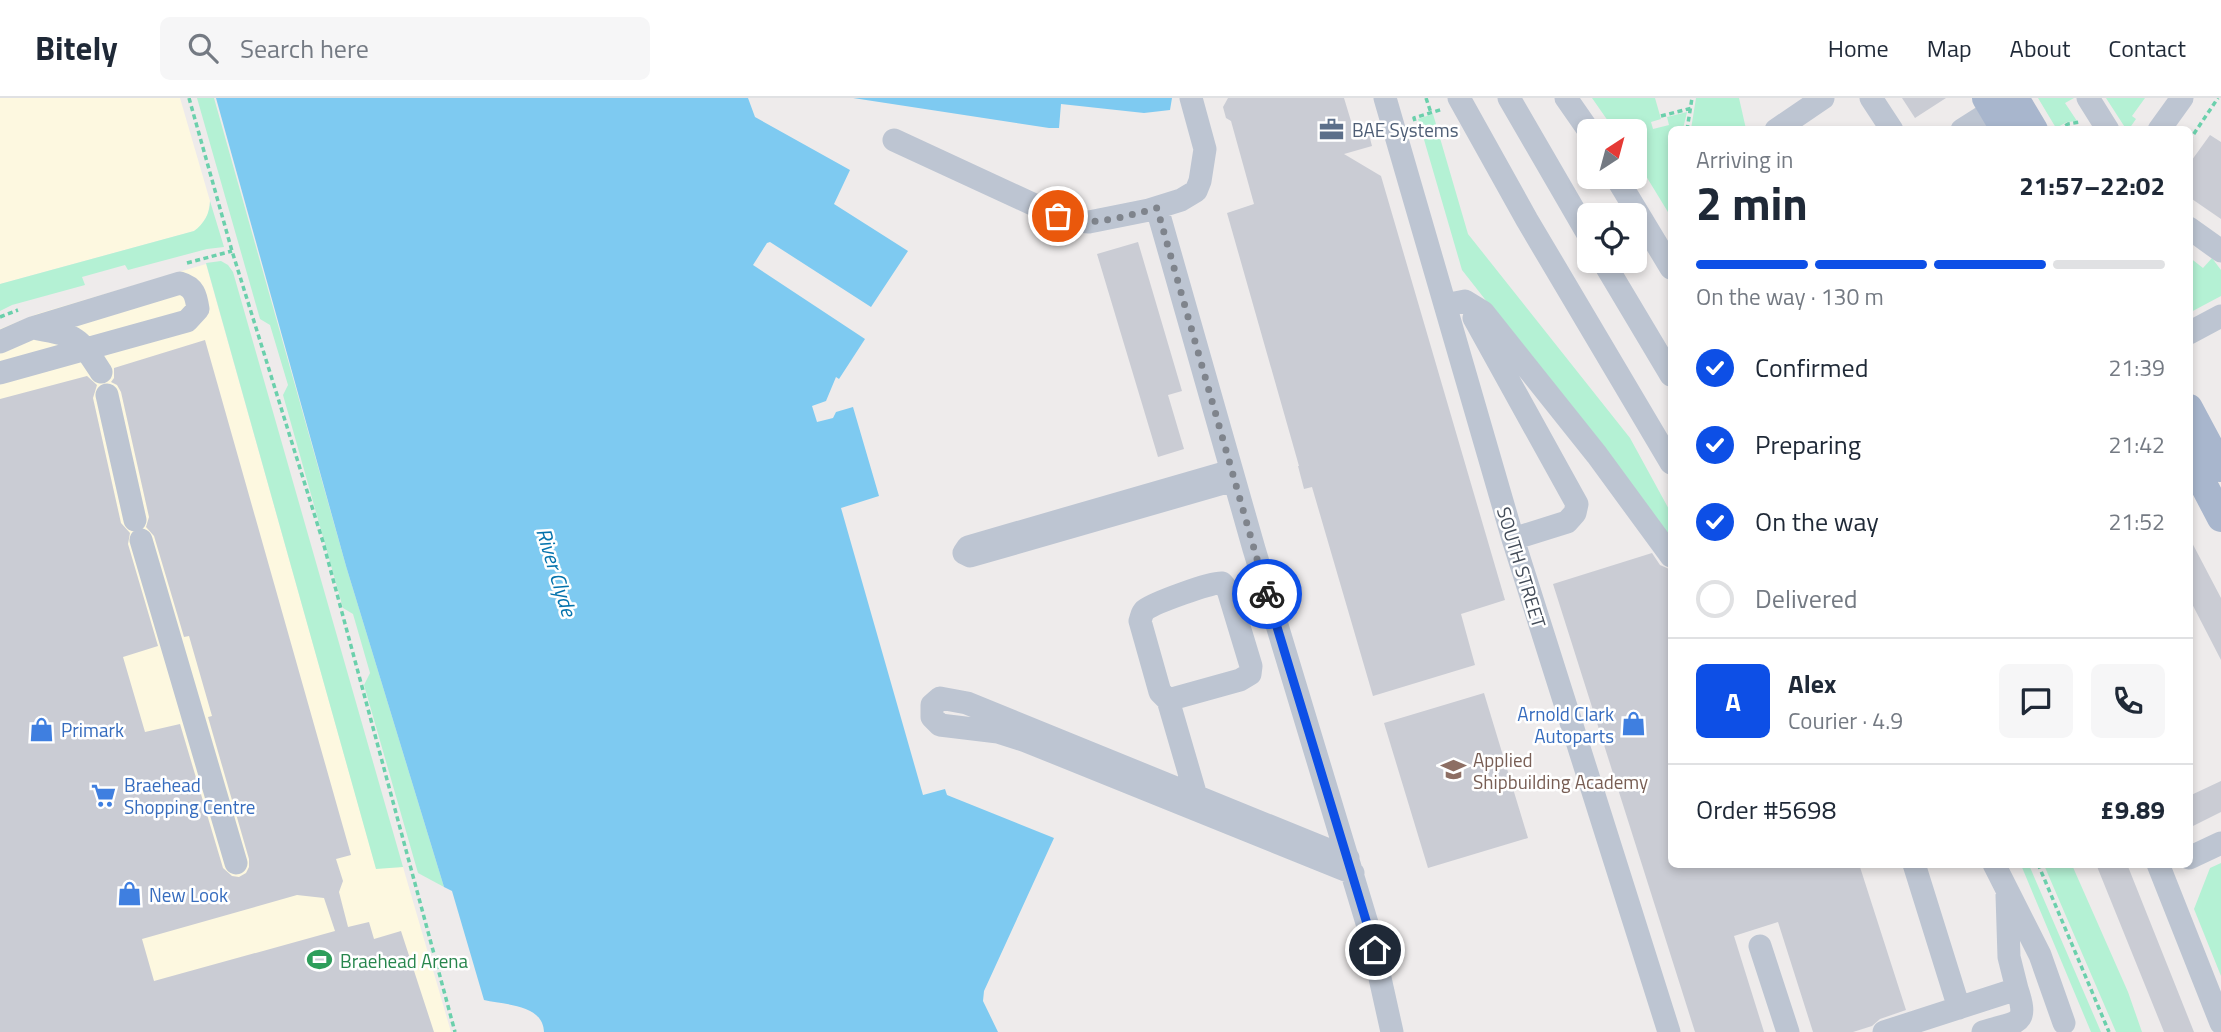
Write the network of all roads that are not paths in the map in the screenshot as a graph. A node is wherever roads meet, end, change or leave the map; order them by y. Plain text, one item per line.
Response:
1 (1191, 98) edge
2 (1385, 98) edge
3 (1459, 98) edge
4 (1509, 98) edge
5 (1566, 98) edge
6 (1823, 98) edge
7 (1871, 98) edge
8 (2088, 98) edge
9 (2182, 98) edge
10 (2002, 107) edge
11 (1581, 119) edge
12 (1782, 126) edge
13 (1889, 126) edge
14 (1969, 126) edge
15 (2028, 126) edge
16 (2106, 126) edge
17 (2162, 126) edge
18 (894, 140) dead end
19 (1623, 189) edge
20 (1157, 208) junction
21 (1577, 215) edge
22 (2193, 231) edge
23 (2221, 251) edge
24 (1668, 263) edge
25 (1610, 273) edge
26 (1455, 303) junction
27 (116, 304) junction
28 (2221, 316) edge
29 (174, 324) junction
30 (32, 328) junction
31 (2193, 331) edge
32 (0, 342) edge
33 (86, 349) junction
34 (1668, 370) edge
35 (101, 372) dead end
36 (0, 373) edge
37 (107, 395) dead end
38 (2193, 417) edge
39 (1668, 458) edge
40 (2193, 465) edge
41 (2221, 468) edge
42 (1232, 476) junction
43 (2221, 518) edge
44 (1513, 539) junction
45 (1668, 552) edge
46 (1168, 700) junction
47 (1196, 796) junction
48 (2221, 843) edge
49 (2193, 856) edge
50 (236, 863) dead end
51 (1351, 865) junction
52 (1915, 868) edge
53 (1996, 868) edge
54 (2165, 868) edge
55 (2006, 889) junction
56 (1760, 946) dead end
57 (2017, 989) junction
58 (1959, 1008) junction
59 (2064, 1023) dead end
60 (2221, 1023) edge
61 (1392, 1032) edge
62 (1669, 1032) edge
63 (1788, 1032) edge
64 (1884, 1032) edge
65 (1983, 1032) edge

1 - 20 street
2 - 26 street, SOUTH STREET
3 - 39 street
4 - 21 street
5 - 11 street
6 - 12 street
7 - 13 street
8 - 16 street
9 - 17 street
10 - 14 street
10 - 15 main road
18 - 20 street
19 - 24 street
20 - 42 street
22 - 23 street
25 - 34 street
26 - 44 street, SOUTH STREET
26 - 44 street
26 - 45 street
27 - 29 street
27 - 29 street
27 - 30 street
28 - 31 street
29 - 33 street
30 - 32 street
30 - 33 street
33 - 35 street
33 - 36 street
37 - 50 street
38 - 41 main road
40 - 43 main road
42 - 42 street
42 - 51 street
44 - 62 street, SOUTH STREET
46 - 46 street
46 - 47 street
47 - 51 street
47 - 51 street
48 - 49 street
51 - 61 street
52 - 58 street
53 - 55 street
54 - 60 street
55 - 57 street
55 - 59 street
56 - 63 street
57 - 58 street
57 - 65 street
58 - 64 street

